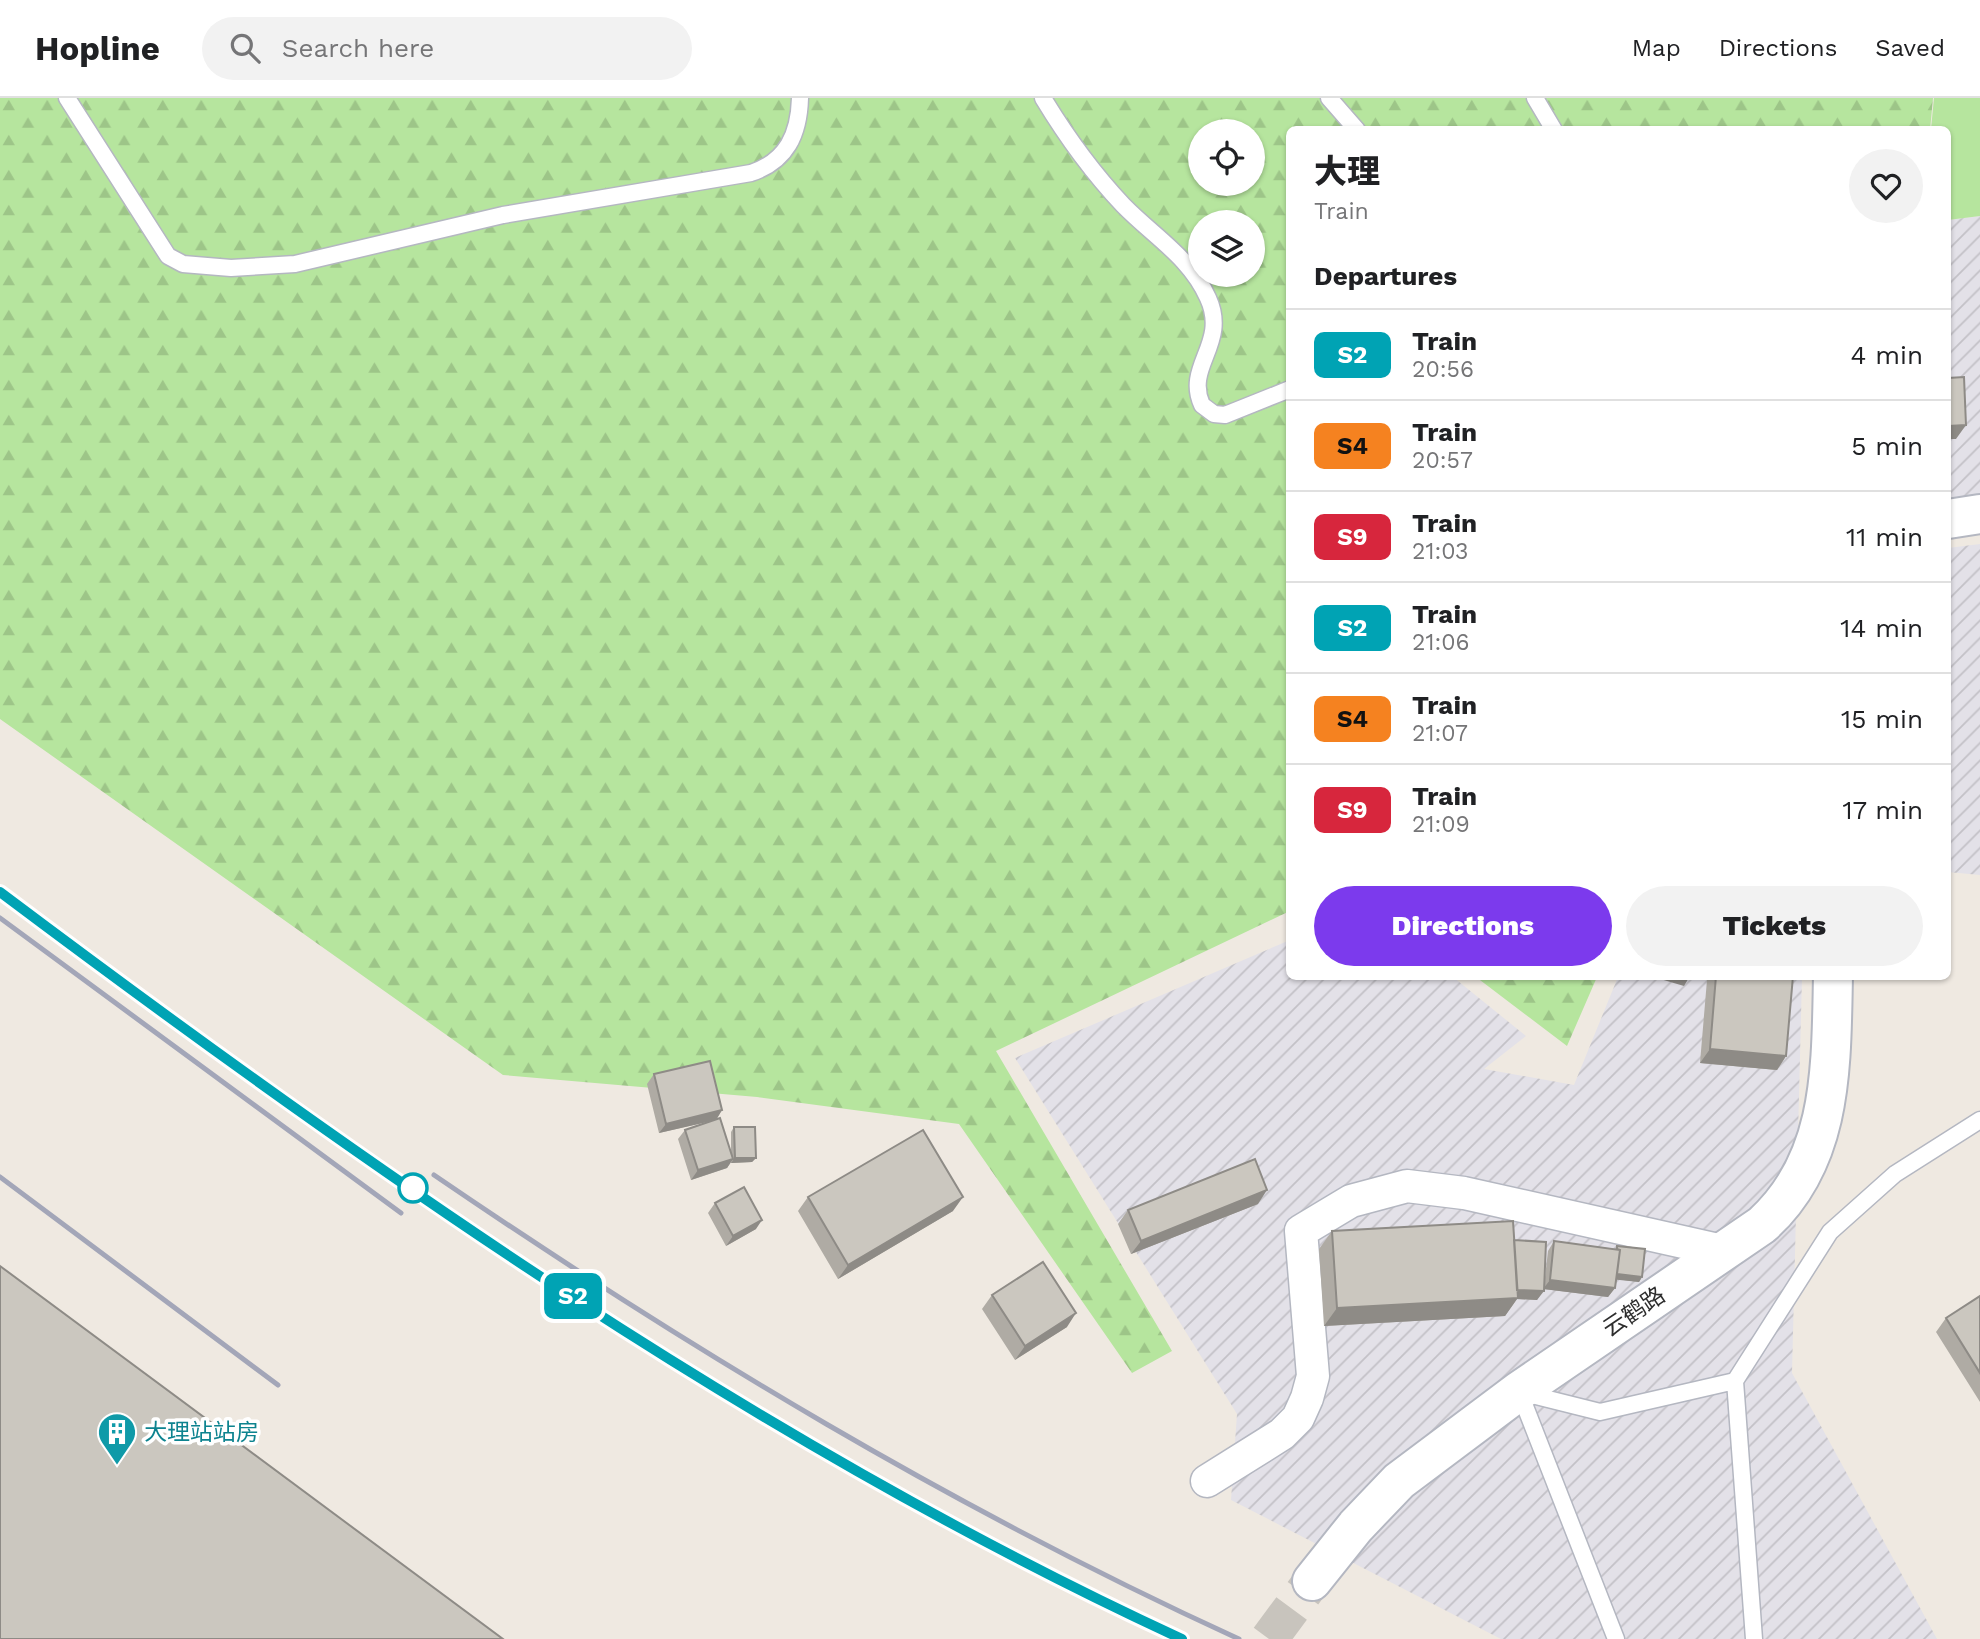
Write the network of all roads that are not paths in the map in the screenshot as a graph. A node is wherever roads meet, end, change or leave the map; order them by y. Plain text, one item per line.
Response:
1 (67, 98) edge
2 (800, 98) edge
3 (1043, 98) edge
4 (1329, 98) edge
5 (1535, 98) edge
6 (1354, 126) edge
7 (1552, 126) edge
8 (1286, 391) edge
9 (1980, 514) edge
10 (1951, 519) edge
11 (1833, 980) edge
12 (1980, 1120) edge
13 (1723, 1251) junction
14 (1735, 1381) junction
15 (1519, 1391) junction
16 (1207, 1481) dead end
17 (1312, 1581) tunnel mouth
18 (1616, 1639) edge
19 (1754, 1639) edge

1 - 2 lane
3 - 8 lane
4 - 6 lane
5 - 7 lane
9 - 10 street
11 - 13 street, 云鹤路
12 - 14 lane
13 - 15 street, 云鹤路
13 - 16 street
14 - 15 lane
14 - 19 lane
15 - 17 street, 云鹤路
15 - 18 lane

